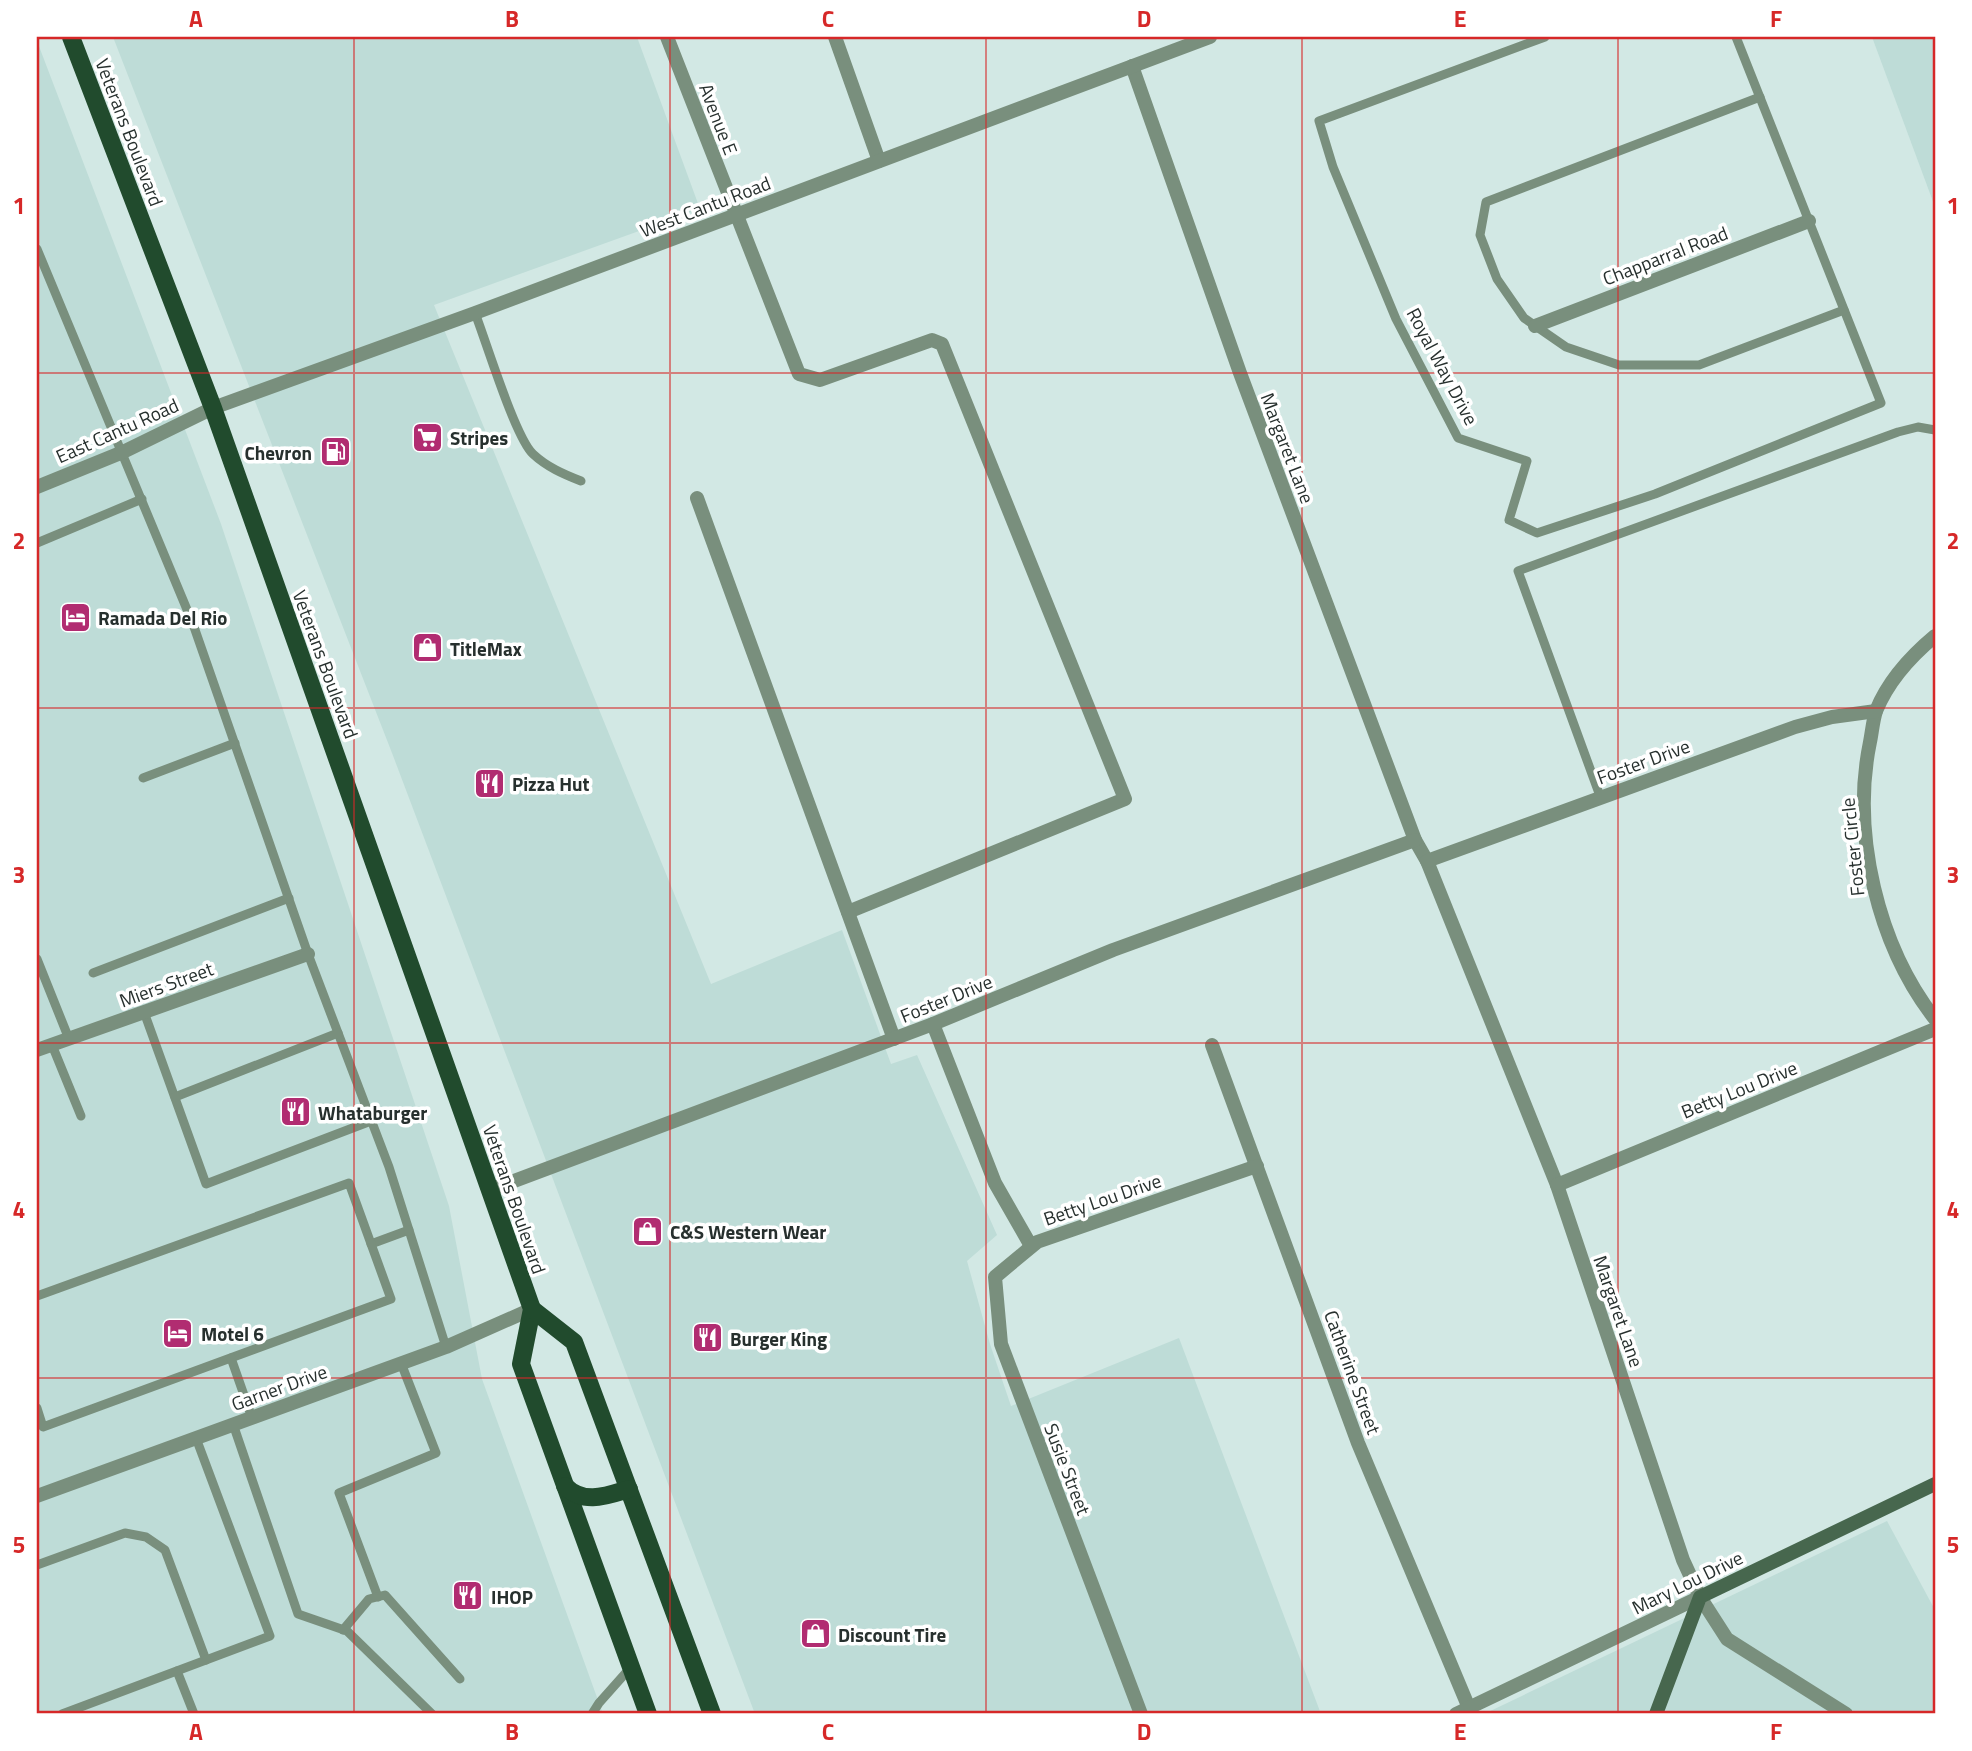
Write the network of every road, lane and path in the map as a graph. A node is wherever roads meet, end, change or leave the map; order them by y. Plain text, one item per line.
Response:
1 (71, 37) edge
2 (667, 37) edge
3 (835, 37) edge
4 (1210, 37) edge
5 (1545, 37) edge
6 (1736, 37) edge
7 (1132, 66) junction
8 (1760, 97) junction
9 (879, 161) junction
10 (735, 215) junction
11 (1809, 221) junction
12 (37, 248) edge
13 (39, 262) edge
14 (1844, 310) junction
15 (475, 313) junction
16 (1535, 326) junction
17 (213, 408) junction
18 (1935, 430) edge
19 (123, 452) junction
20 (581, 481) dead end
21 (37, 487) edge
22 (697, 498) dead end
23 (142, 499) junction
24 (37, 543) edge
25 (1935, 636) edge
26 (1876, 711) junction
27 (235, 743) junction
28 (143, 778) dead end
29 (1600, 796) junction
30 (1415, 840) junction
31 (1427, 861) junction
32 (289, 898) junction
33 (848, 912) junction
34 (308, 954) junction
35 (37, 959) edge
36 (93, 973) dead end
37 (144, 1012) junction
38 (1935, 1019) edge
39 (933, 1024) junction
40 (1935, 1029) edge
41 (338, 1033) junction
42 (69, 1039) junction
43 (894, 1039) junction
44 (52, 1045) junction
45 (1212, 1045) dead end
46 (37, 1051) edge
47 (175, 1097) junction
48 (80, 1116) dead end
49 (371, 1121) junction
50 (1257, 1166) junction
51 (1556, 1185) junction
52 (490, 1190) junction
53 (409, 1230) junction
54 (371, 1244) junction
55 (1031, 1246) junction
56 (37, 1296) edge
57 (532, 1309) junction
58 (446, 1347) junction
59 (230, 1358) junction
60 (401, 1363) junction
61 (37, 1408) edge
62 (252, 1418) junction
63 (233, 1424) junction
64 (195, 1438) junction
65 (1935, 1484) edge
66 (565, 1486) junction
67 (629, 1489) junction
68 (37, 1496) edge
69 (37, 1565) edge
70 (378, 1597) junction
71 (1700, 1597) junction
72 (343, 1630) junction
73 (206, 1660) junction
74 (631, 1667) junction
75 (177, 1671) junction
76 (460, 1679) dead end
77 (1462, 1711) edge
78 (62, 1714) edge
79 (194, 1714) edge
80 (432, 1714) edge
81 (592, 1714) edge
82 (648, 1714) edge
83 (712, 1714) edge
84 (1141, 1714) edge
85 (1656, 1714) edge
86 (1846, 1714) edge

1 - 17 main road, Veterans Boulevard
2 - 10 street, Avenue E
3 - 9 street
4 - 7 street, West Cantu Road
5 - 14 lane, Royal Way Drive
6 - 8 lane
7 - 9 street, West Cantu Road
7 - 30 street, Margaret Lane
8 - 11 lane
8 - 16 lane
9 - 10 street, West Cantu Road
10 - 15 street, West Cantu Road
10 - 33 street, Avenue E
11 - 14 lane
11 - 16 street, Chapparral Road
12 - 13 lane
13 - 19 lane
14 - 16 lane
15 - 17 street, West Cantu Road
15 - 20 lane
17 - 19 street, East Cantu Road
17 - 52 main road, Veterans Boulevard
18 - 29 lane
19 - 21 street, East Cantu Road
19 - 23 lane
22 - 33 street
23 - 24 lane
23 - 27 lane
25 - 26 street, Foster Circle
26 - 29 street, Foster Drive
26 - 38 street, Foster Circle
27 - 28 lane
27 - 32 lane
29 - 31 street, Foster Drive
30 - 31 street, Margaret Lane
30 - 39 street, Foster Drive
31 - 51 street, Margaret Lane
32 - 34 lane
32 - 36 lane
33 - 43 street
34 - 37 street, Miers Street
34 - 41 lane
35 - 42 lane
37 - 42 street, Miers Street
37 - 47 lane
39 - 43 street, Foster Drive
39 - 55 street, Betty Lou Drive
40 - 51 street, Betty Lou Drive
41 - 47 lane
41 - 49 lane
42 - 44 street, Miers Street
43 - 52 street, Foster Drive
44 - 46 street, Miers Street
44 - 48 lane
45 - 50 street, Catherine Street
47 - 49 lane
49 - 53 lane
50 - 55 street, Betty Lou Drive
50 - 77 street, Catherine Street
51 - 71 street, Margaret Lane
52 - 57 main road, Veterans Boulevard
53 - 54 lane
53 - 58 lane
54 - 56 lane
54 - 59 lane
55 - 84 street, Susie Street
57 - 58 street, Garner Drive
57 - 66 main road
57 - 67 main road
58 - 60 street, Garner Drive
59 - 61 lane
59 - 62 lane
60 - 62 street, Garner Drive
60 - 70 lane
62 - 63 street, Garner Drive
63 - 64 street, Garner Drive
63 - 72 lane
64 - 68 street, Garner Drive
64 - 73 lane
65 - 71 main road, Mary Lou Drive
66 - 67 main road
66 - 74 main road
67 - 83 main road
69 - 73 lane
70 - 72 lane
70 - 76 lane
71 - 77 street, Mary Lou Drive
71 - 85 main road
71 - 86 street, Margaret Lane
72 - 80 lane
73 - 75 lane
74 - 81 lane
74 - 82 main road
75 - 78 lane
75 - 79 lane

